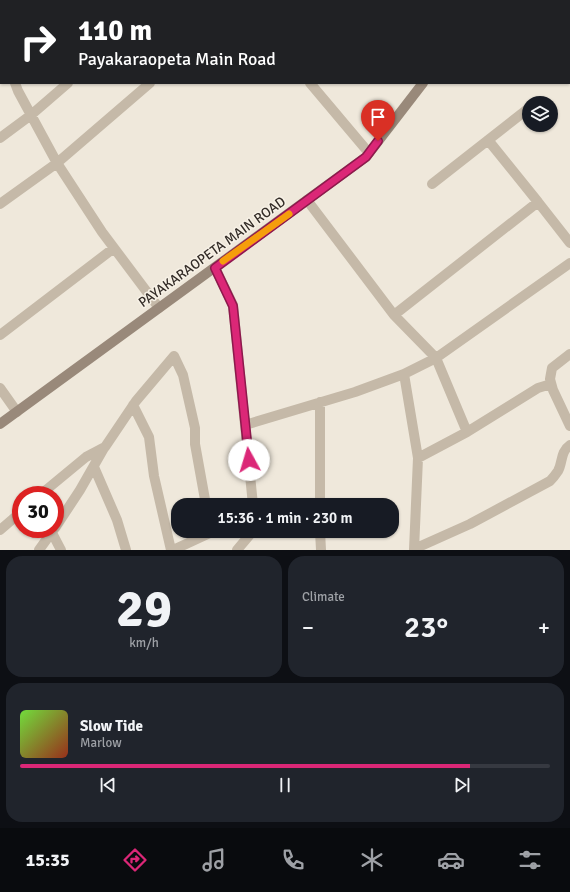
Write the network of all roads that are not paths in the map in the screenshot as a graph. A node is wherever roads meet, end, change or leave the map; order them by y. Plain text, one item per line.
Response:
1 (16, 84) edge
2 (67, 84) edge
3 (149, 84) edge
4 (311, 84) edge
5 (422, 84) edge
6 (522, 113) edge
7 (31, 115) junction
8 (0, 138) edge
9 (488, 140) junction
10 (369, 153) junction
11 (57, 162) junction
12 (432, 184) dead end
13 (307, 200) junction
14 (538, 202) junction
15 (0, 204) edge
16 (570, 243) edge
17 (114, 248) junction
18 (570, 263) edge
19 (215, 268) junction
20 (159, 308) junction
21 (394, 315) junction
22 (0, 335) edge
23 (570, 354) edge
24 (436, 358) junction
25 (404, 374) junction
26 (551, 384) junction
27 (0, 388) edge
28 (320, 402) junction
29 (133, 405) junction
30 (17, 412) junction
31 (0, 424) edge
32 (245, 424) junction
33 (570, 426) edge
34 (468, 432) junction
35 (570, 445) edge
36 (105, 447) junction
37 (418, 458) junction
38 (94, 467) junction
39 (51, 486) edge
40 (205, 498) edge
41 (252, 498) edge
42 (320, 498) edge
43 (64, 514) edge
44 (12, 520) edge
45 (0, 530) edge
46 (47, 538) edge
47 (56, 538) edge
48 (199, 538) edge
49 (247, 538) edge
50 (320, 538) edge
51 (414, 549) edge
52 (39, 550) edge
53 (61, 550) edge
54 (126, 550) edge
55 (172, 550) edge
56 (237, 550) edge
57 (321, 550) edge

1 - 7 street
2 - 7 street
3 - 11 street
4 - 10 street
5 - 10 street, PAYAKARAOPETA MAIN ROAD
6 - 9 street
7 - 8 street
7 - 11 street
9 - 12 street
9 - 14 street
10 - 13 street, PAYAKARAOPETA MAIN ROAD
11 - 15 street
11 - 17 street
13 - 19 street, PAYAKARAOPETA MAIN ROAD
13 - 21 street
14 - 16 street
14 - 21 street
17 - 20 street
17 - 22 street
18 - 24 street
19 - 20 street, PAYAKARAOPETA MAIN ROAD
19 - 32 street
20 - 30 street, PAYAKARAOPETA MAIN ROAD
21 - 24 street
23 - 26 street
24 - 25 street
24 - 34 street
25 - 28 street
25 - 37 street
26 - 33 street
26 - 34 street
27 - 30 street
28 - 32 street
28 - 42 street
29 - 36 street
29 - 40 street
29 - 55 street
30 - 31 street, PAYAKARAOPETA MAIN ROAD
32 - 41 street
34 - 37 street
35 - 51 street
36 - 38 street
36 - 39 street
37 - 51 street
38 - 43 street
38 - 54 street
44 - 45 street
46 - 52 street
47 - 53 street
48 - 55 street
49 - 56 street
50 - 57 street

